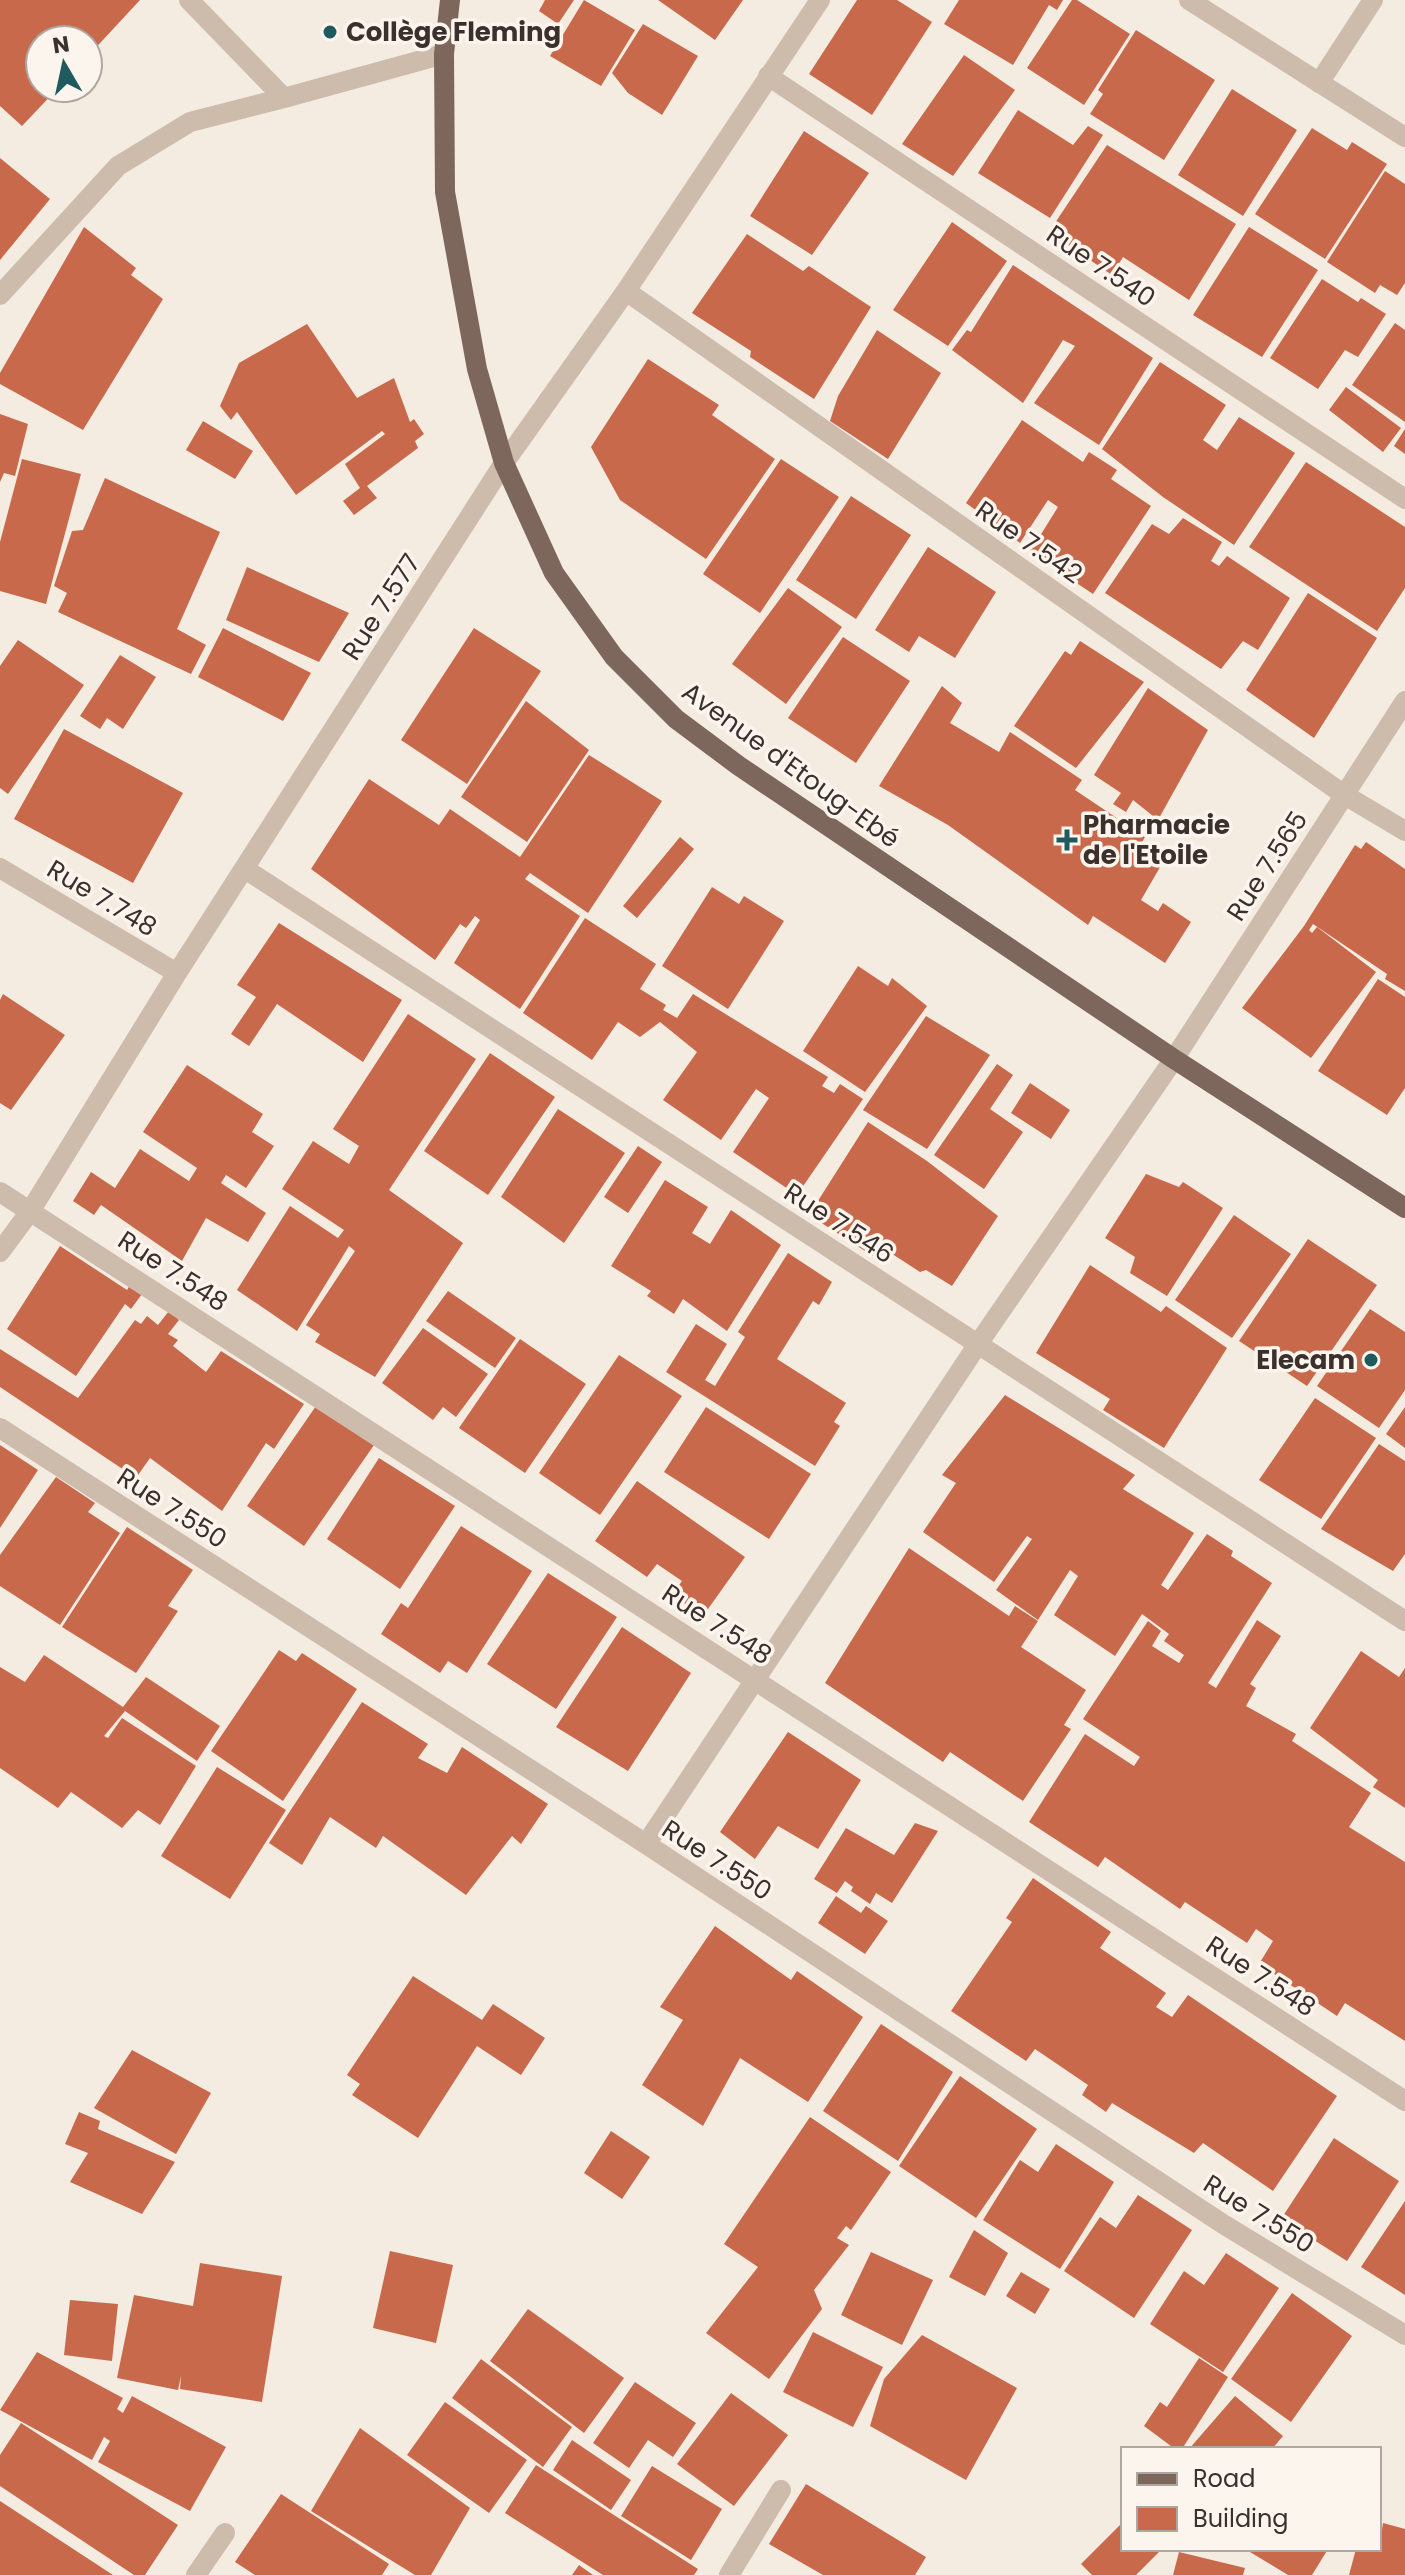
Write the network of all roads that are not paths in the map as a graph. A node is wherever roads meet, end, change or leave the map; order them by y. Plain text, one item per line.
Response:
1 (189, 0) edge
2 (450, 0) edge
3 (820, 0) edge
4 (1189, 0) edge
5 (1373, 0) edge
6 (444, 54) junction
7 (768, 76) junction
8 (1319, 83) junction
9 (284, 98) junction
10 (1405, 137) edge
11 (626, 291) junction
12 (0, 295) edge
13 (504, 463) junction
14 (1405, 499) edge
15 (1405, 701) edge
16 (1343, 794) junction
17 (1405, 831) edge
18 (0, 868) edge
19 (245, 869) junction
20 (177, 973) junction
21 (1174, 1059) junction
22 (0, 1192) edge
23 (1405, 1208) edge
24 (31, 1210) junction
25 (0, 1252) edge
26 (978, 1344) junction
27 (0, 1428) edge
28 (1405, 1621) edge
29 (755, 1680) junction
30 (646, 1844) junction
31 (1405, 2101) edge
32 (1405, 2335) edge
33 (781, 2490) dead end
34 (225, 2533) dead end
35 (196, 2575) edge
36 (729, 2575) edge

1 - 9 street
2 - 6 main road, Avenue d'Etoug-Ebé
3 - 7 street, Rue 7.577
4 - 8 street
5 - 8 street
6 - 9 street
6 - 13 main road, Avenue d'Etoug-Ebé
7 - 11 street, Rue 7.577
7 - 14 street, Rue 7.540
8 - 10 street
9 - 12 street
11 - 13 street, Rue 7.577
11 - 16 street, Rue 7.542
13 - 19 street, Rue 7.577
13 - 21 main road, Avenue d'Etoug-Ebé
15 - 16 street, Rue 7.565
16 - 17 street, Rue 7.542
16 - 21 street, Rue 7.565
18 - 20 street, Rue 7.748
19 - 20 street, Rue 7.577
19 - 26 street, Rue 7.546
20 - 24 street, Rue 7.577
21 - 23 main road, Avenue d'Etoug-Ebé
21 - 26 street, Rue 7.565
22 - 24 street, Rue 7.548
24 - 25 street, Rue 7.577
24 - 29 street, Rue 7.548
26 - 28 street, Rue 7.546
26 - 29 street, Rue 7.565
27 - 30 street, Rue 7.550
29 - 30 street, Rue 7.565
29 - 31 street, Rue 7.548
30 - 32 street, Rue 7.550
33 - 36 street
34 - 35 street

